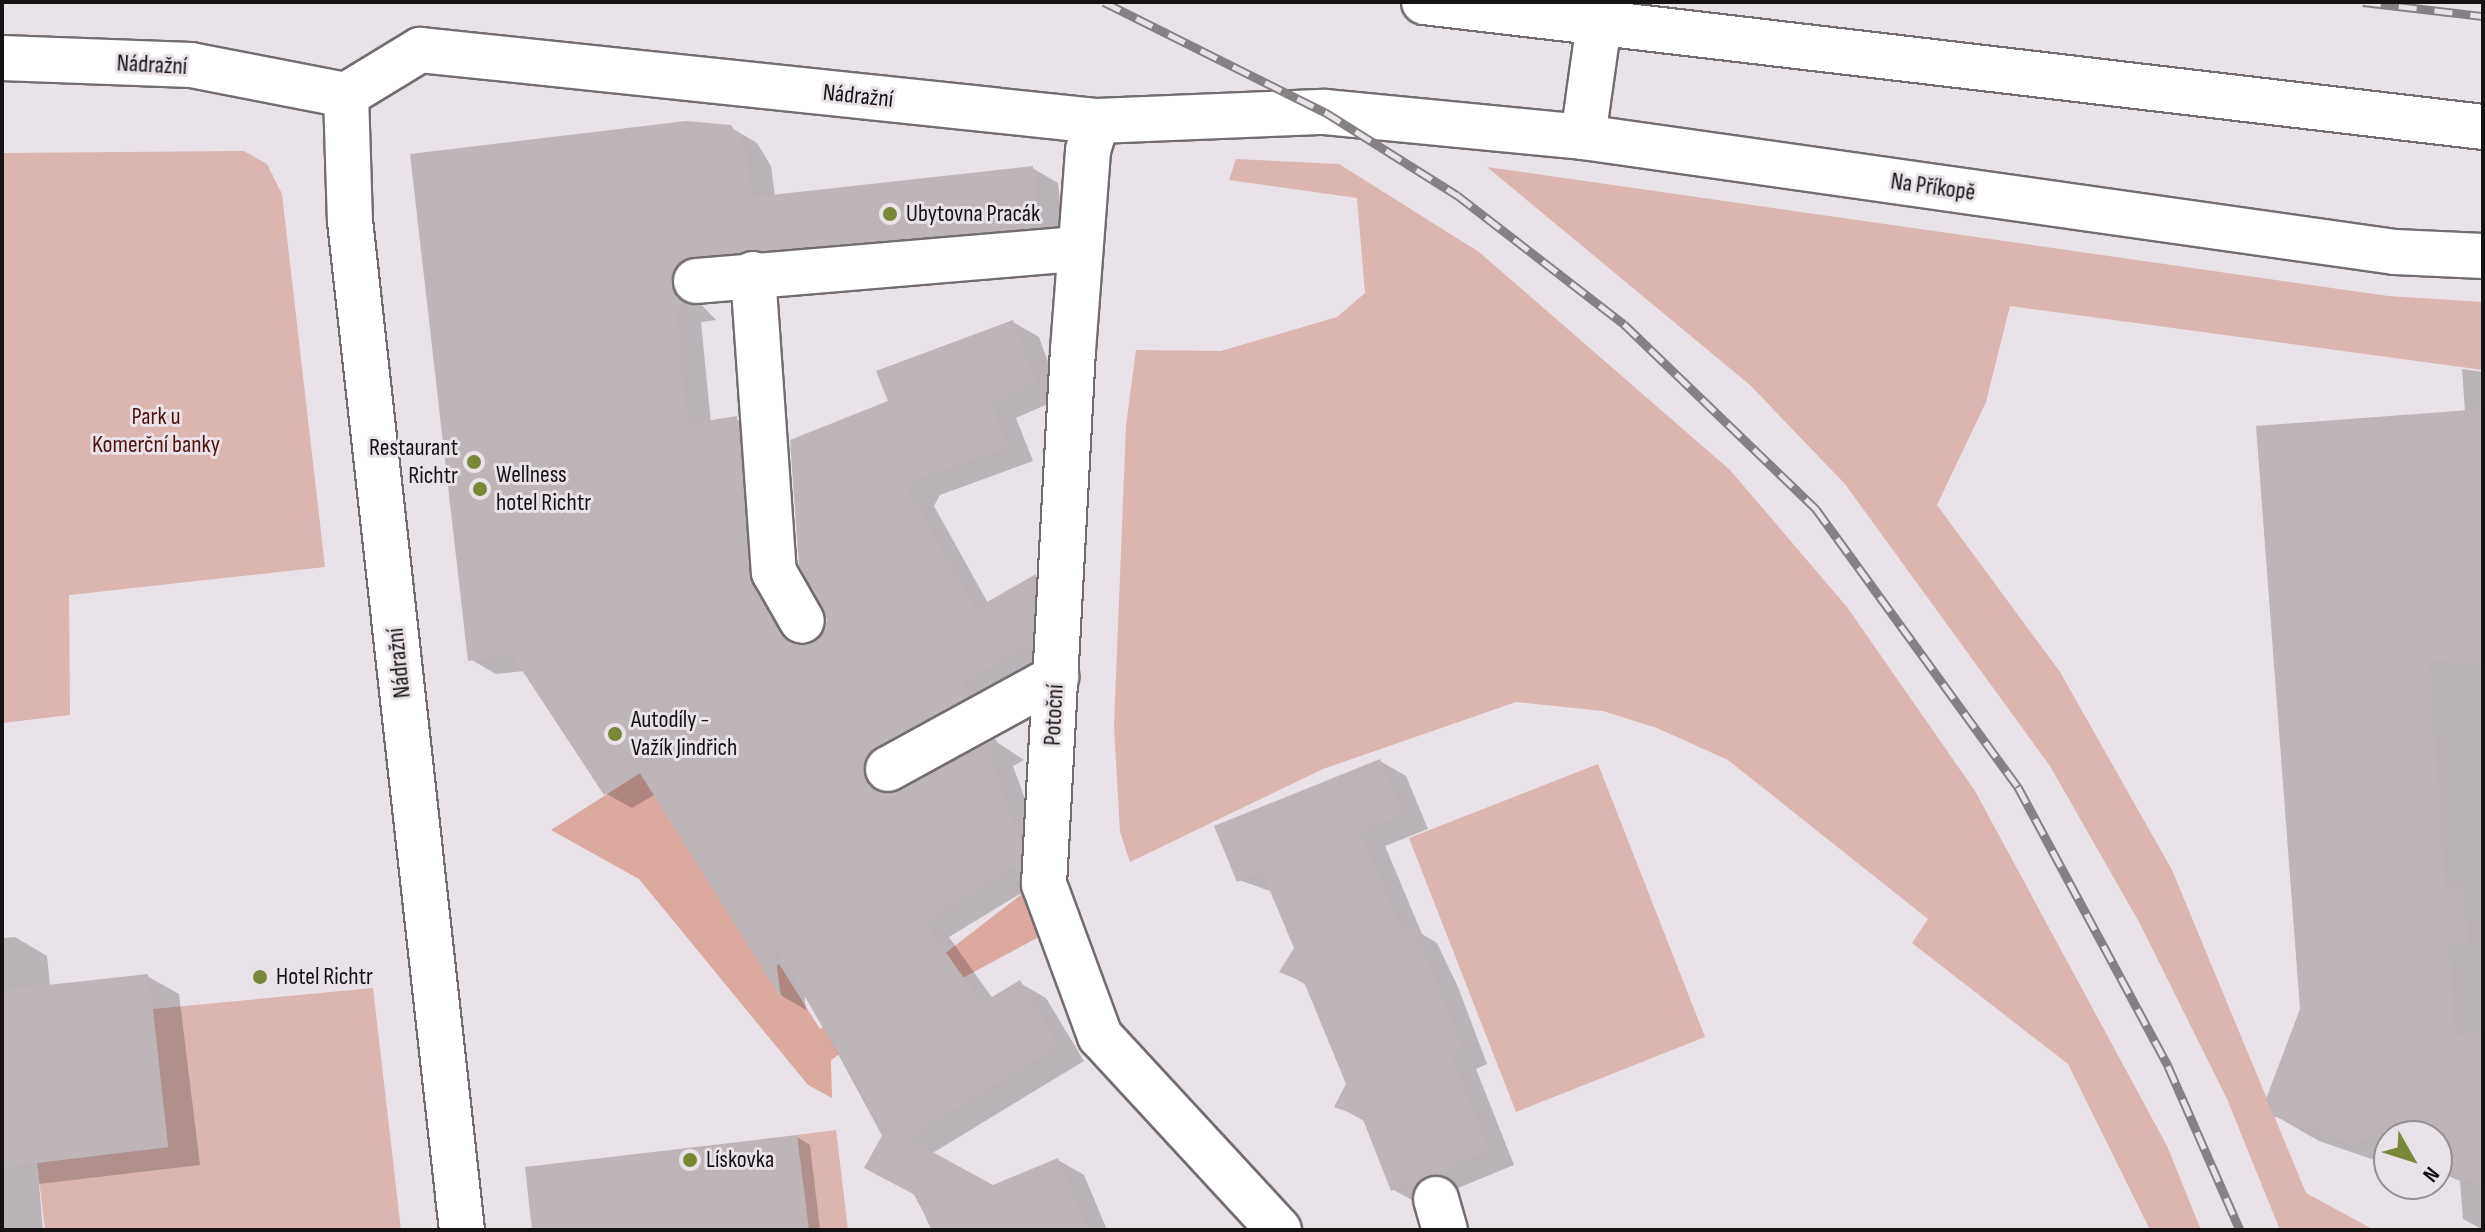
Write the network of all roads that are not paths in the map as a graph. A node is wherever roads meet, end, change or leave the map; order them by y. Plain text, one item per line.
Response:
1 (1424, 2) edge
2 (1599, 23) junction
3 (2, 58) edge
4 (346, 95) junction
5 (1383, 116) joint
6 (1097, 121) junction
7 (2483, 127) edge
8 (1583, 137) junction
9 (1080, 249) junction
10 (2483, 256) edge
11 (753, 274) junction
12 (696, 281) dead end
13 (802, 621) dead end
14 (1056, 677) junction
15 (888, 769) dead end
16 (462, 1230) edge
17 (1279, 1230) edge

1 - 2 street
2 - 7 street
2 - 8 street
3 - 4 street, Nádražní
4 - 6 street, Nádražní
4 - 16 street, Nádražní
5 - 6 street, Nádražní
5 - 8 street, Na Příkopě
6 - 9 street, Potoční
8 - 10 street, Na Příkopě
9 - 11 street
9 - 14 street, Potoční
11 - 12 street
11 - 13 street
14 - 15 street
14 - 17 street, Potoční

